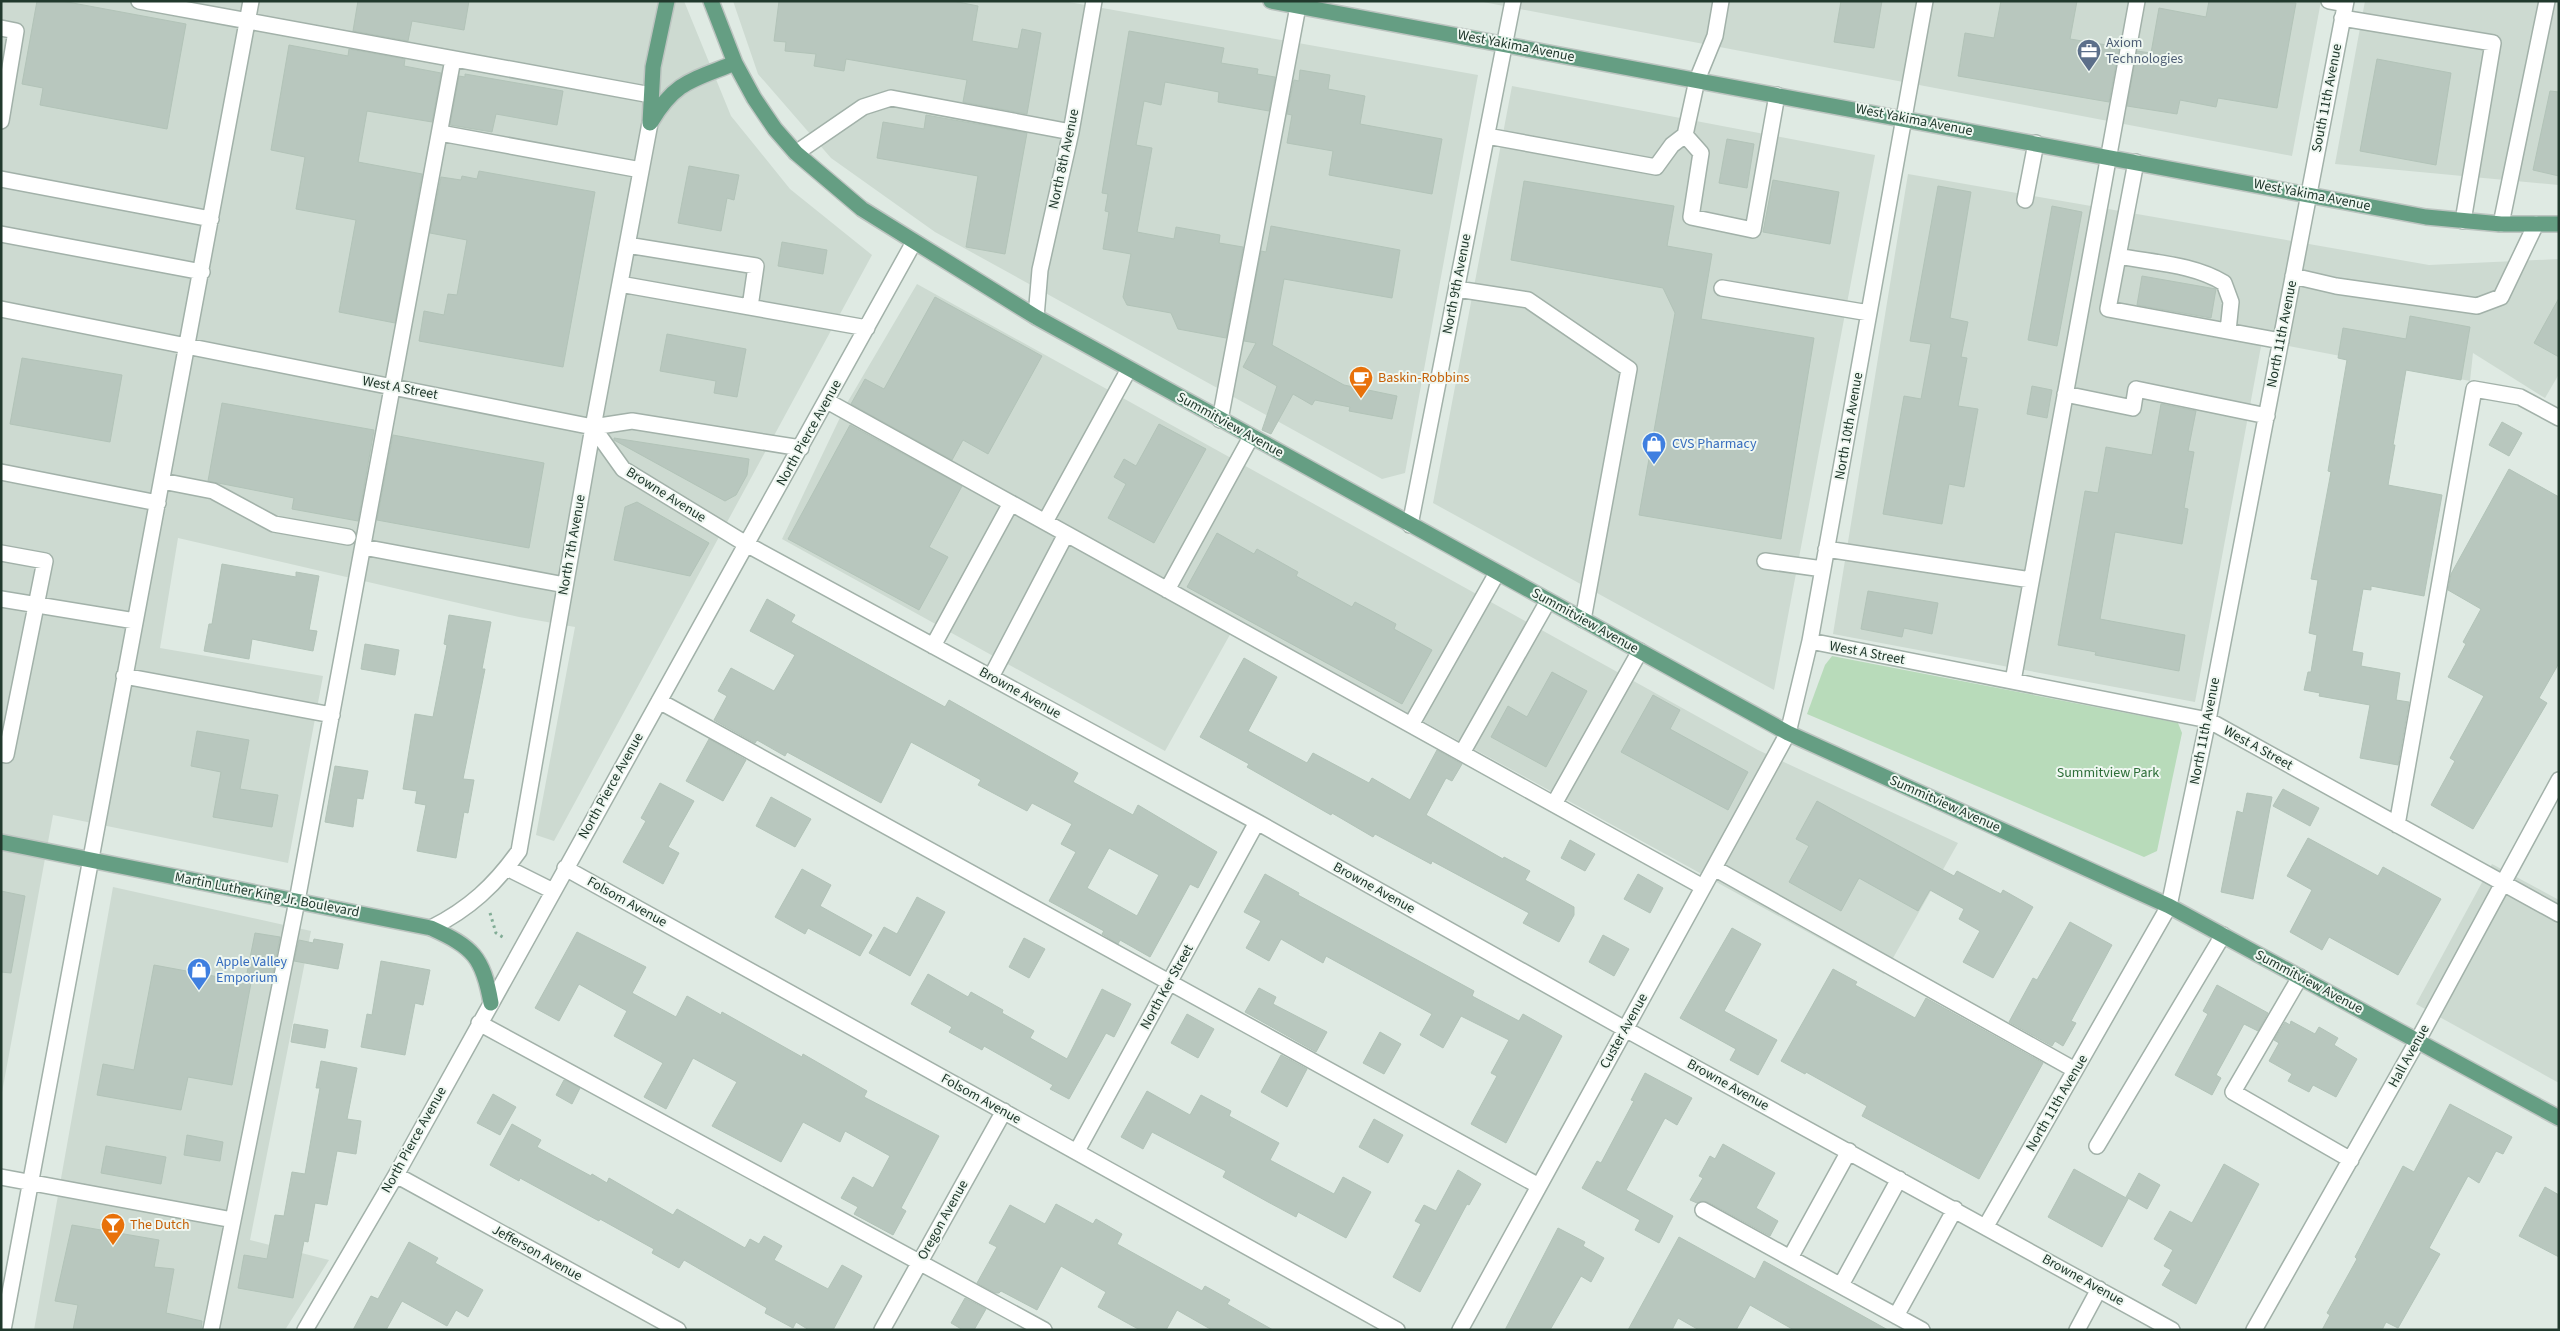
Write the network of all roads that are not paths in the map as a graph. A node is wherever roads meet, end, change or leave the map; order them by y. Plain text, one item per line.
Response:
1 (139, 1) edge
2 (251, 1) edge
3 (667, 1) edge
4 (711, 1) edge
5 (1094, 1) edge
6 (1272, 1) edge
7 (1513, 1) edge
8 (1721, 1) edge
9 (1925, 1) edge
10 (2137, 1) edge
11 (2329, 1) edge
12 (2547, 1) edge
13 (1299, 4) edge
14 (2344, 8) edge
15 (248, 21) junction
16 (1, 28) edge
17 (1506, 43) junction
18 (453, 59) junction
19 (735, 62) junction
20 (1697, 80) junction
21 (651, 95) junction
22 (1777, 95) junction
23 (1904, 119) junction
24 (1, 122) edge
25 (650, 123) junction
26 (1071, 132) junction
27 (440, 133) junction
28 (1685, 135) junction
29 (1487, 136) junction
30 (2036, 143) junction
31 (796, 153) junction
32 (2109, 156) junction
33 (2136, 162) junction
34 (641, 170) junction
35 (1, 179) edge
36 (2309, 194) junction
37 (2025, 200) dead end
38 (211, 219) junction
39 (2463, 221) junction
40 (2501, 224) junction
41 (2536, 224) junction
42 (2559, 224) edge
43 (1, 234) edge
44 (914, 242) junction
45 (627, 245) junction
46 (2118, 256) junction
47 (202, 272) junction
48 (2293, 276) junction
49 (620, 284) junction
50 (1722, 288) dead end
51 (1457, 289) junction
52 (750, 307) junction
53 (1, 310) edge
54 (1869, 313) junction
55 (1036, 317) junction
56 (867, 328) junction
57 (2228, 331) junction
58 (2281, 341) junction
59 (188, 346) junction
60 (1129, 369) junction
61 (393, 387) junction
62 (2065, 394) junction
63 (826, 401) junction
64 (2267, 416) junction
65 (2559, 418) edge
66 (1220, 420) junction
67 (593, 427) junction
68 (1251, 436) junction
69 (801, 448) junction
70 (1, 472) edge
71 (162, 481) junction
72 (158, 503) junction
73 (1011, 503) junction
74 (1045, 522) junction
75 (1410, 525) junction
76 (1066, 534) junction
77 (348, 538) dead end
78 (746, 544) junction
79 (363, 547) junction
80 (1826, 549) junction
81 (1, 553) edge
82 (1765, 561) dead end
83 (1823, 569) junction
84 (1497, 573) junction
85 (2031, 580) junction
86 (565, 586) junction
87 (1167, 590) junction
88 (1, 599) edge
89 (1548, 601) junction
90 (37, 605) junction
91 (1582, 620) junction
92 (135, 621) junction
93 (1810, 641) junction
94 (933, 646) junction
95 (1640, 651) junction
96 (124, 676) junction
97 (991, 677) junction
98 (2012, 682) junction
99 (659, 701) junction
100 (332, 715) junction
101 (2208, 720) junction
102 (1411, 725) junction
103 (1788, 733) junction
104 (1462, 753) junction
105 (1, 754) edge
106 (2559, 780) edge
107 (1554, 804) junction
108 (1256, 822) junction
109 (2397, 825) junction
110 (1, 842) edge
111 (89, 860) junction
112 (507, 868) junction
113 (565, 868) junction
114 (1714, 868) junction
115 (2503, 884) junction
116 (1703, 887) junction
117 (552, 891) junction
118 (297, 901) junction
119 (2169, 906) junction
120 (2559, 914) edge
121 (431, 928) junction
122 (2223, 935) junction
123 (2300, 977) junction
124 (1169, 982) junction
125 (491, 1003) junction
126 (479, 1022) junction
127 (1625, 1029) junction
128 (2418, 1040) junction
129 (2075, 1070) junction
130 (1004, 1111) junction
131 (2559, 1118) edge
132 (2098, 1146) dead end
133 (1077, 1151) junction
134 (1849, 1151) junction
135 (2351, 1160) junction
136 (396, 1175) junction
137 (1, 1177) edge
138 (1899, 1179) junction
139 (30, 1183) junction
140 (1539, 1186) junction
141 (1703, 1210) dead end
142 (1954, 1210) junction
143 (233, 1220) junction
144 (1986, 1226) junction
145 (1790, 1258) junction
146 (920, 1261) junction
147 (1841, 1285) junction
148 (2099, 1289) junction
149 (1896, 1316) junction
150 (3, 1330) edge
151 (211, 1330) edge
152 (305, 1330) edge
153 (678, 1330) edge
154 (882, 1330) edge
155 (1044, 1330) edge
156 (1396, 1330) edge
157 (1460, 1330) edge
158 (1922, 1330) edge
159 (2077, 1330) edge
160 (2172, 1330) edge
161 (2254, 1330) edge

1 - 15 street
2 - 15 street
3 - 21 main road
4 - 19 main road, Summitview Avenue
5 - 26 street, North 8th Avenue
6 - 13 main road, West Yakima Avenue
7 - 17 street, North 9th Avenue
8 - 20 street
9 - 23 street, North 10th Avenue
10 - 32 street
11 - 14 street
12 - 40 street
13 - 17 main road, West Yakima Avenue
13 - 66 street
14 - 36 street, South 11th Avenue
14 - 39 street
15 - 18 street
15 - 38 street
16 - 24 street
17 - 20 main road, West Yakima Avenue
17 - 29 street, North 9th Avenue
18 - 21 street
18 - 27 street
19 - 25 main road
19 - 31 main road, Summitview Avenue
20 - 22 main road, West Yakima Avenue
20 - 28 street
21 - 25 main road
22 - 23 main road, West Yakima Avenue
22 - 28 street
23 - 30 main road, West Yakima Avenue
23 - 54 street, North 10th Avenue
25 - 34 street, North 7th Avenue
26 - 31 street
26 - 55 street, North 8th Avenue
27 - 34 street
27 - 61 street
28 - 29 street
29 - 51 street, North 9th Avenue
30 - 32 main road, West Yakima Avenue
30 - 37 street
31 - 44 main road, Summitview Avenue
32 - 33 main road, West Yakima Avenue
32 - 62 street
33 - 36 main road, West Yakima Avenue
33 - 46 street
34 - 45 street, North 7th Avenue
35 - 38 street
36 - 39 main road, West Yakima Avenue
36 - 48 street, North 11th Avenue
38 - 47 street
39 - 40 main road, West Yakima Avenue
40 - 41 main road, West Yakima Avenue
41 - 42 main road, West Yakima Avenue
41 - 48 street
43 - 47 street
44 - 55 main road, Summitview Avenue
44 - 56 street, North Pierce Avenue
45 - 49 street, North 7th Avenue
45 - 52 street
46 - 57 street
46 - 57 street
47 - 59 street
48 - 58 street, North 11th Avenue
49 - 52 street
49 - 67 street, North 7th Avenue
50 - 54 street
51 - 75 street, North 9th Avenue
51 - 91 street
52 - 56 street
53 - 59 street, West A Street
54 - 80 street, North 10th Avenue
55 - 60 main road, Summitview Avenue
56 - 63 street, North Pierce Avenue
57 - 58 street
58 - 64 street, North 11th Avenue
59 - 61 street, West A Street
59 - 71 street
60 - 66 main road, Summitview Avenue
60 - 74 street
61 - 67 street, West A Street
61 - 79 street
62 - 64 street
62 - 85 street
63 - 69 street, North Pierce Avenue
63 - 73 street
64 - 101 street, North 11th Avenue
65 - 109 street
66 - 68 main road, Summitview Avenue
67 - 69 street, West A Street
67 - 78 street, Browne Avenue
67 - 86 street, North 7th Avenue
68 - 75 main road, Summitview Avenue
68 - 87 street
69 - 78 street, North Pierce Avenue
70 - 72 street
71 - 72 street
71 - 77 street
72 - 92 street
73 - 74 street
73 - 94 street
74 - 76 street
75 - 84 main road, Summitview Avenue
76 - 87 street
76 - 97 street
78 - 94 street, Browne Avenue
78 - 99 street, North Pierce Avenue
79 - 86 street
79 - 100 street
80 - 83 street, North 10th Avenue
80 - 85 street
81 - 90 street
82 - 83 street
83 - 93 street, North 10th Avenue
84 - 89 main road, Summitview Avenue
84 - 102 street
85 - 98 street
86 - 112 street, North 7th Avenue
87 - 102 street
88 - 90 street
89 - 91 main road, Summitview Avenue
89 - 104 street
90 - 92 street
90 - 105 street
91 - 95 main road, Summitview Avenue
92 - 96 street
93 - 98 street, West A Street
93 - 103 street, North 10th Avenue
94 - 97 street, Browne Avenue
95 - 103 main road, Summitview Avenue
95 - 107 street
96 - 100 street
96 - 111 street
97 - 108 street, Browne Avenue
98 - 101 street, West A Street
99 - 113 street, North Pierce Avenue
99 - 124 street
100 - 118 street
101 - 109 street, West A Street
101 - 119 street, North 11th Avenue
102 - 104 street
103 - 114 street, Custer Avenue
103 - 119 main road, Summitview Avenue
104 - 107 street
106 - 115 street, Hall Avenue
107 - 116 street
108 - 124 street, North Ker Street
108 - 127 street, Browne Avenue
109 - 115 street, West A Street
110 - 111 main road, Martin Luther King Jr. Boulevard
111 - 118 main road, Martin Luther King Jr. Boulevard
111 - 139 street
112 - 117 street
112 - 121 street, North 7th Avenue
113 - 117 street, North Pierce Avenue
113 - 130 street, Folsom Avenue
114 - 116 street, Custer Avenue
114 - 129 street
115 - 120 street, West A Street
115 - 128 street, Hall Avenue
116 - 127 street, Custer Avenue
117 - 125 street, North Pierce Avenue
118 - 121 main road, Martin Luther King Jr. Boulevard
118 - 143 street
119 - 122 main road, Summitview Avenue
119 - 129 street, North 11th Avenue
121 - 125 main road, Martin Luther King Jr. Boulevard
122 - 123 main road, Summitview Avenue
122 - 132 street
123 - 128 main road, Summitview Avenue
123 - 135 street
124 - 133 street, North Ker Street
124 - 140 street
125 - 126 street, North Pierce Avenue
126 - 136 street, North Pierce Avenue
126 - 146 street
127 - 134 street, Browne Avenue
127 - 140 street, Custer Avenue
128 - 131 main road, Summitview Avenue
128 - 135 street, Hall Avenue
129 - 144 street, North 11th Avenue
130 - 133 street, Folsom Avenue
130 - 146 street, Oregon Avenue
133 - 156 street, Folsom Avenue
134 - 138 street, Browne Avenue
134 - 145 street
135 - 161 street, Hall Avenue
136 - 152 street, North Pierce Avenue
136 - 153 street, Jefferson Avenue
137 - 139 street
138 - 142 street, Browne Avenue
138 - 147 street
139 - 143 street
139 - 150 street
140 - 157 street, Custer Avenue
141 - 145 street
142 - 144 street, Browne Avenue
142 - 149 street
143 - 151 street
144 - 148 street, Browne Avenue
145 - 147 street
146 - 154 street, Oregon Avenue
146 - 155 street
147 - 149 street
148 - 159 street
148 - 160 street, Browne Avenue
149 - 158 street

